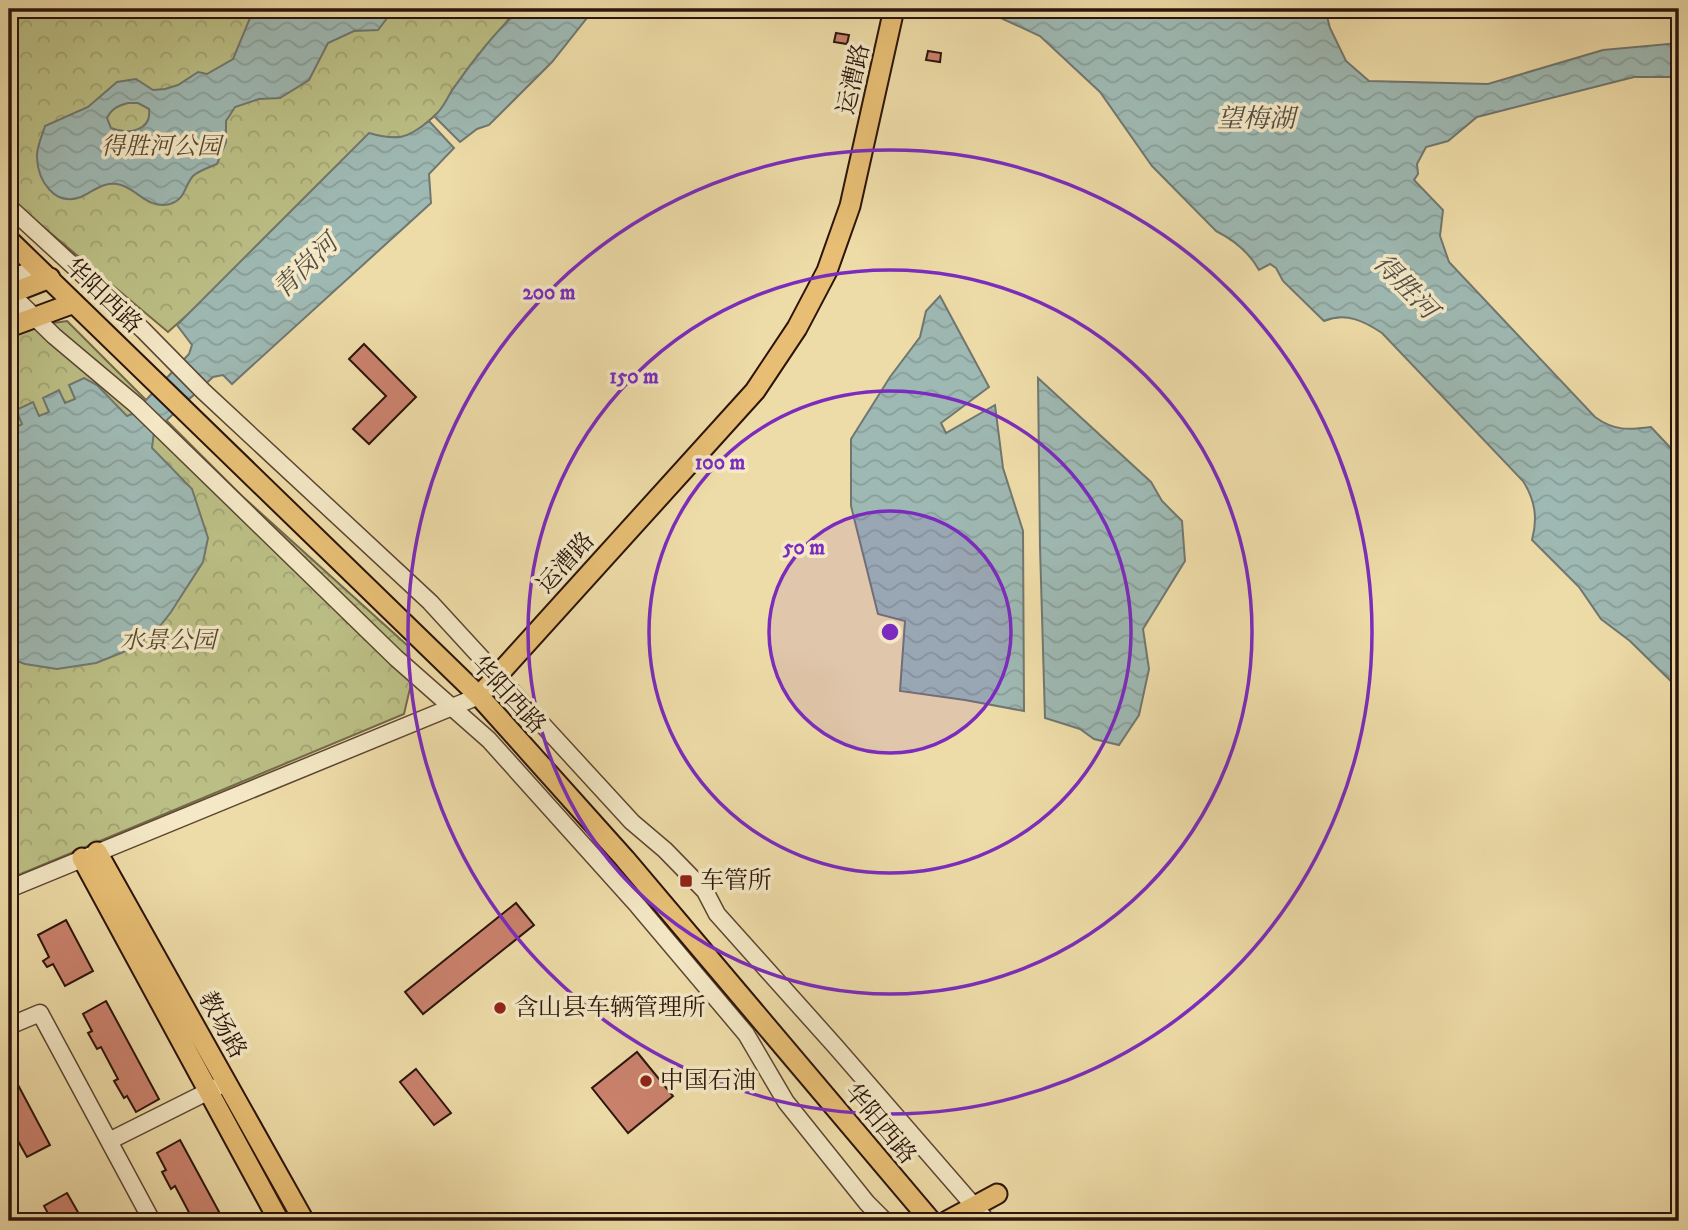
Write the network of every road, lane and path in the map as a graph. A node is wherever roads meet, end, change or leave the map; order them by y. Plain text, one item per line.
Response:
1 (894, 9) edge
2 (9, 207) edge
3 (9, 240) edge
4 (44, 273) junction
5 (9, 289) edge
6 (74, 303) junction
7 (35, 317) junction
8 (9, 327) edge
9 (479, 696) junction
10 (453, 708) junction
11 (89, 855) junction
12 (9, 889) edge
13 (9, 1026) edge
14 (217, 1087) junction
15 (109, 1141) junction
16 (997, 1194) dead end
17 (974, 1206) junction
18 (152, 1221) edge
19 (279, 1221) edge
20 (304, 1221) edge
21 (885, 1221) edge
22 (931, 1221) edge
23 (947, 1221) edge
24 (987, 1221) edge

1 - 9 main road, 运漕路
2 - 17 street
3 - 4 main road, 华阳西路
4 - 5 main road
4 - 6 main road, 华阳西路
5 - 7 street
6 - 7 main road
6 - 9 main road, 华阳西路
7 - 8 main road
7 - 10 street
9 - 10 street, 运漕路
9 - 22 main road, 华阳西路
10 - 11 street, 运漕路
10 - 21 street
11 - 12 street, 运漕路
11 - 14 main road, 教场路
13 - 15 street
14 - 15 street
14 - 19 main road, 教场路
14 - 20 main road, 教场路
15 - 18 street
16 - 17 main road
17 - 23 main road
17 - 24 street

